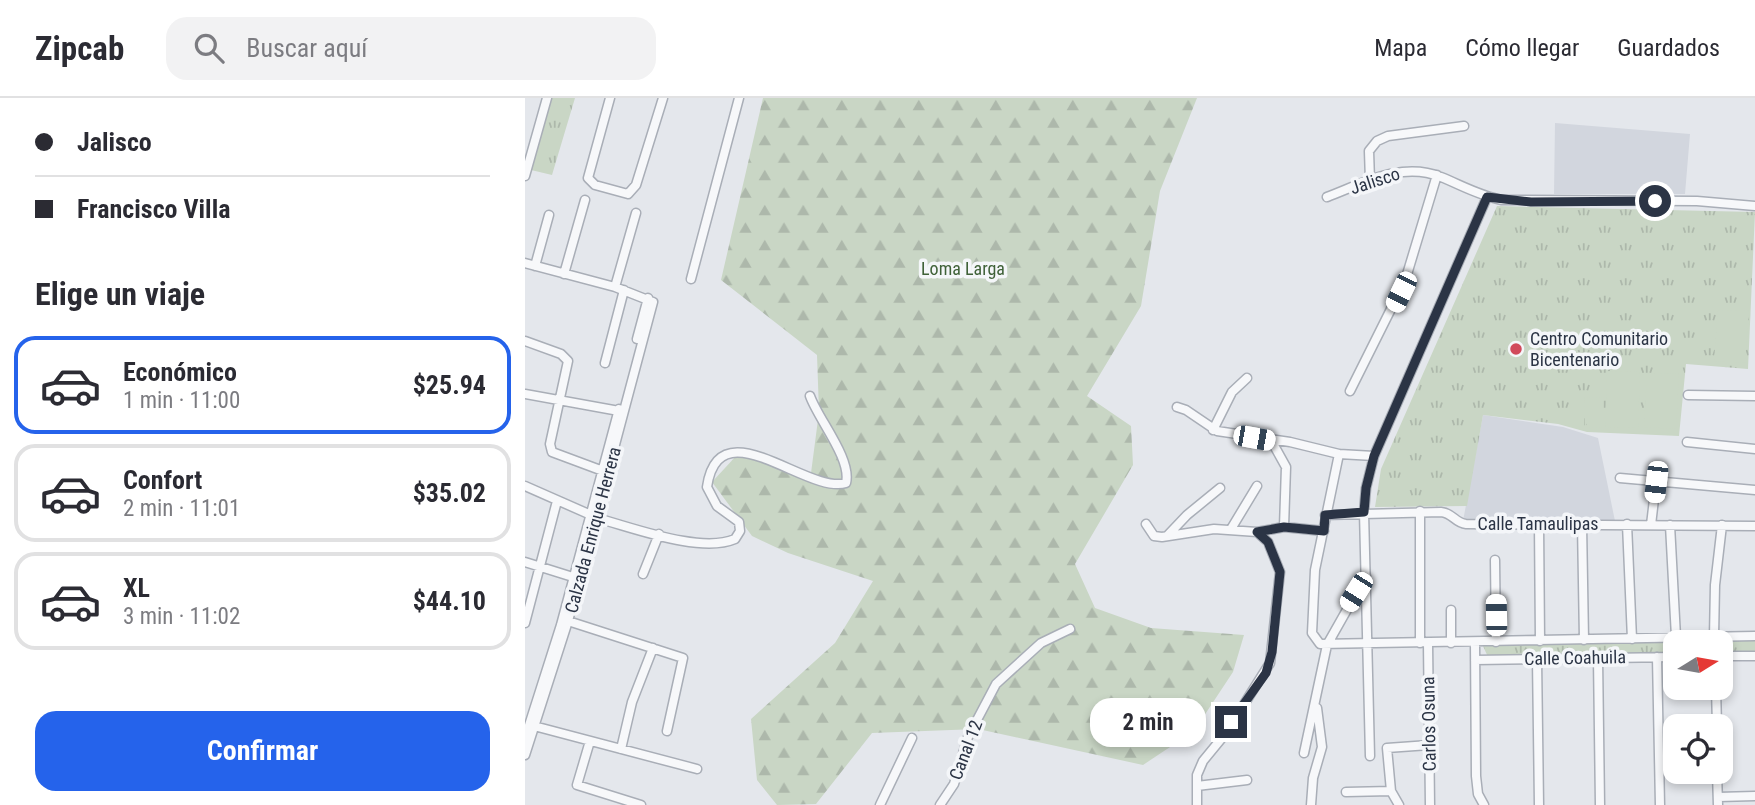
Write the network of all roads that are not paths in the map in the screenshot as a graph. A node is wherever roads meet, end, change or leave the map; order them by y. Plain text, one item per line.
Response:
1 (547, 98) edge
2 (610, 98) edge
3 (663, 98) edge
4 (739, 98) edge
5 (1464, 126) dead end
6 (529, 146) edge
7 (1437, 175) junction
8 (525, 176) edge
9 (1370, 181) junction
10 (1327, 197) dead end
11 (1487, 197) junction
12 (585, 200) dead end
13 (1755, 206) edge
14 (636, 214) dead end
15 (549, 215) dead end
16 (525, 263) edge
17 (535, 266) junction
18 (564, 274) junction
19 (691, 279) dead end
20 (615, 287) junction
21 (624, 290) junction
22 (650, 300) junction
23 (525, 341) edge
24 (605, 363) dead end
25 (1247, 378) dead end
26 (1350, 391) dead end
27 (525, 394) edge
28 (1688, 395) dead end
29 (810, 396) dead end
30 (1755, 396) edge
31 (562, 400) junction
32 (1177, 407) dead end
33 (619, 411) junction
34 (1213, 430) junction
35 (1271, 440) junction
36 (1687, 442) dead end
37 (1755, 449) edge
38 (1339, 454) junction
39 (1374, 456) junction
40 (603, 471) junction
41 (1620, 478) dead end
42 (1656, 482) junction
43 (525, 486) edge
44 (1257, 486) dead end
45 (1220, 488) dead end
46 (1755, 490) edge
47 (557, 501) junction
48 (1364, 512) junction
49 (1420, 512) junction
50 (1325, 515) junction
51 (594, 517) junction
52 (1146, 524) dead end
53 (1539, 524) junction
54 (1582, 524) junction
55 (1627, 524) junction
56 (1651, 525) junction
57 (1670, 525) junction
58 (1722, 525) junction
59 (1755, 526) edge
60 (1284, 527) junction
61 (1231, 528) junction
62 (1324, 531) junction
63 (1257, 532) junction
64 (659, 534) junction
65 (1168, 536) junction
66 (1495, 560) dead end
67 (525, 562) edge
68 (540, 565) junction
69 (643, 574) dead end
70 (1367, 574) junction
71 (576, 578) junction
72 (1451, 610) dead end
73 (568, 621) junction
74 (525, 623) edge
75 (1070, 629) dead end
76 (1676, 630) edge
77 (1714, 630) edge
78 (1755, 636) edge
79 (1733, 637) edge
80 (1663, 638) edge
81 (1632, 639) junction
82 (1584, 640) junction
83 (1540, 641) junction
84 (1496, 642) junction
85 (1368, 643) junction
86 (1424, 643) junction
87 (1451, 643) junction
88 (1475, 643) junction
89 (1327, 645) junction
90 (653, 648) junction
91 (1733, 656) edge
92 (1755, 656) edge
93 (1657, 657) junction
94 (1663, 657) edge
95 (1598, 658) junction
96 (1537, 659) junction
97 (1475, 660) junction
98 (1316, 701) junction
99 (530, 725) edge
100 (667, 731) dead end
101 (525, 738) edge
102 (912, 738) dead end
103 (590, 741) junction
104 (1429, 746) junction
105 (621, 749) junction
106 (1369, 752) dead end
107 (1304, 753) dead end
108 (525, 755) edge
109 (697, 769) dead end
110 (1247, 780) dead end
111 (1197, 786) junction
112 (1391, 791) junction
113 (1346, 792) dead end
114 (1755, 796) edge
115 (1718, 801) edge
116 (641, 805) edge
117 (880, 805) edge
118 (940, 805) edge
119 (1197, 805) edge
120 (1311, 805) edge
121 (1399, 805) edge
122 (1430, 805) edge
123 (1481, 805) edge
124 (1539, 805) edge
125 (1600, 805) edge
126 (1660, 805) edge

1 - 6 street
2 - 3 street
4 - 19 street
5 - 9 street
6 - 8 street
7 - 9 street, Jalisco
7 - 11 street, Jalisco
7 - 26 street
9 - 10 street, Jalisco
11 - 13 street, Jalisco
11 - 39 street
12 - 18 street
14 - 20 street
15 - 17 street
16 - 17 street
17 - 18 street
18 - 20 street
20 - 21 street
21 - 22 street
21 - 24 street
22 - 33 street, Calzada Enrique Herrera
22 - 51 street, Calzada Enrique Herrera
23 - 31 street
25 - 34 street
27 - 31 street
28 - 30 street
29 - 64 street
31 - 33 street
31 - 40 street
32 - 34 street
33 - 40 street, Calzada Enrique Herrera
34 - 35 street
35 - 38 street
35 - 60 street
36 - 37 street
38 - 39 street
38 - 50 street
39 - 48 street
40 - 51 street, Calzada Enrique Herrera
41 - 42 street
42 - 46 street
42 - 56 street
43 - 47 street
44 - 61 street
45 - 65 street
47 - 51 street
47 - 68 street
48 - 49 street, Calle Tamaulipas
48 - 50 street, Calle Tamaulipas
48 - 70 street
49 - 53 street, Calle Tamaulipas
49 - 86 street, Carlos Osuna
50 - 62 street
51 - 64 street
51 - 71 street, Calzada Enrique Herrera
52 - 65 street
53 - 54 street, Calle Tamaulipas
53 - 83 street
54 - 55 street, Calle Tamaulipas
54 - 82 street
55 - 56 street, Calle Tamaulipas
55 - 81 street
56 - 57 street, Calle Tamaulipas
57 - 58 street, Calle Tamaulipas
57 - 76 street
58 - 59 street, Calle Tamaulipas
58 - 77 street
60 - 62 street
60 - 63 street
61 - 63 street
61 - 65 street
62 - 89 street
63 - 111 street
64 - 69 street
66 - 84 street
67 - 68 street
68 - 71 street
68 - 74 street
70 - 85 street
70 - 89 street
71 - 73 street, Calzada Enrique Herrera
71 - 99 street, Calzada Enrique Herrera
72 - 87 street
73 - 90 street
73 - 99 street, Calzada Enrique Herrera
75 - 118 street, Canal 12
78 - 79 street
80 - 81 street
81 - 82 street
82 - 83 street
83 - 84 street
84 - 88 street
85 - 86 street
85 - 89 street
85 - 106 street
86 - 87 street
86 - 104 street, Carlos Osuna
87 - 88 street
88 - 97 street
89 - 98 street
90 - 100 street
90 - 105 street
91 - 92 street
93 - 94 street, Calle Coahuila
93 - 95 street, Calle Coahuila
93 - 126 street
95 - 96 street, Calle Coahuila
95 - 125 street
96 - 97 street, Calle Coahuila
96 - 124 street
97 - 123 street
98 - 107 street
98 - 120 street
99 - 101 street, Calzada Enrique Herrera
99 - 103 street
99 - 108 street, Calzada Enrique Herrera
102 - 117 street
103 - 105 street
103 - 116 street
104 - 112 street
104 - 122 street, Carlos Osuna
105 - 109 street
110 - 111 street
111 - 119 street
112 - 113 street
112 - 121 street
114 - 115 street

